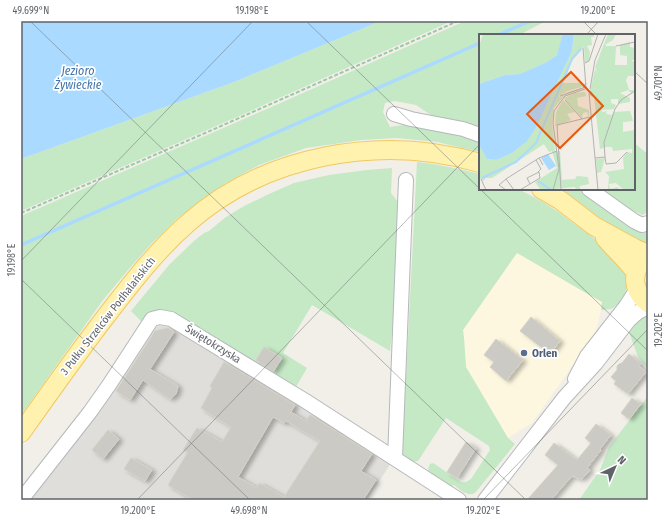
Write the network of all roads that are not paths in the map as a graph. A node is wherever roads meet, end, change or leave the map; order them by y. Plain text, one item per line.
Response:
1 (394, 114) dead end
2 (479, 135) edge
3 (479, 163) edge
4 (406, 180) dead end
5 (544, 190) edge
6 (590, 190) edge
7 (648, 223) edge
8 (594, 226) junction
9 (648, 255) edge
10 (636, 281) junction
11 (648, 303) edge
12 (648, 307) edge
13 (564, 398) junction
14 (21, 433) edge
15 (396, 458) junction
16 (21, 500) edge
17 (460, 500) edge
18 (485, 500) edge

1 - 2 street
3 - 14 main road, 3 Pułku Strzelców Podhalańskich
4 - 15 street
5 - 8 main road
6 - 7 street
8 - 9 main road
8 - 10 main road
9 - 10 main road
10 - 11 main road
10 - 13 street
12 - 13 street
13 - 18 street
15 - 16 street, Świętokrzyska
15 - 17 street, Świętokrzyska

